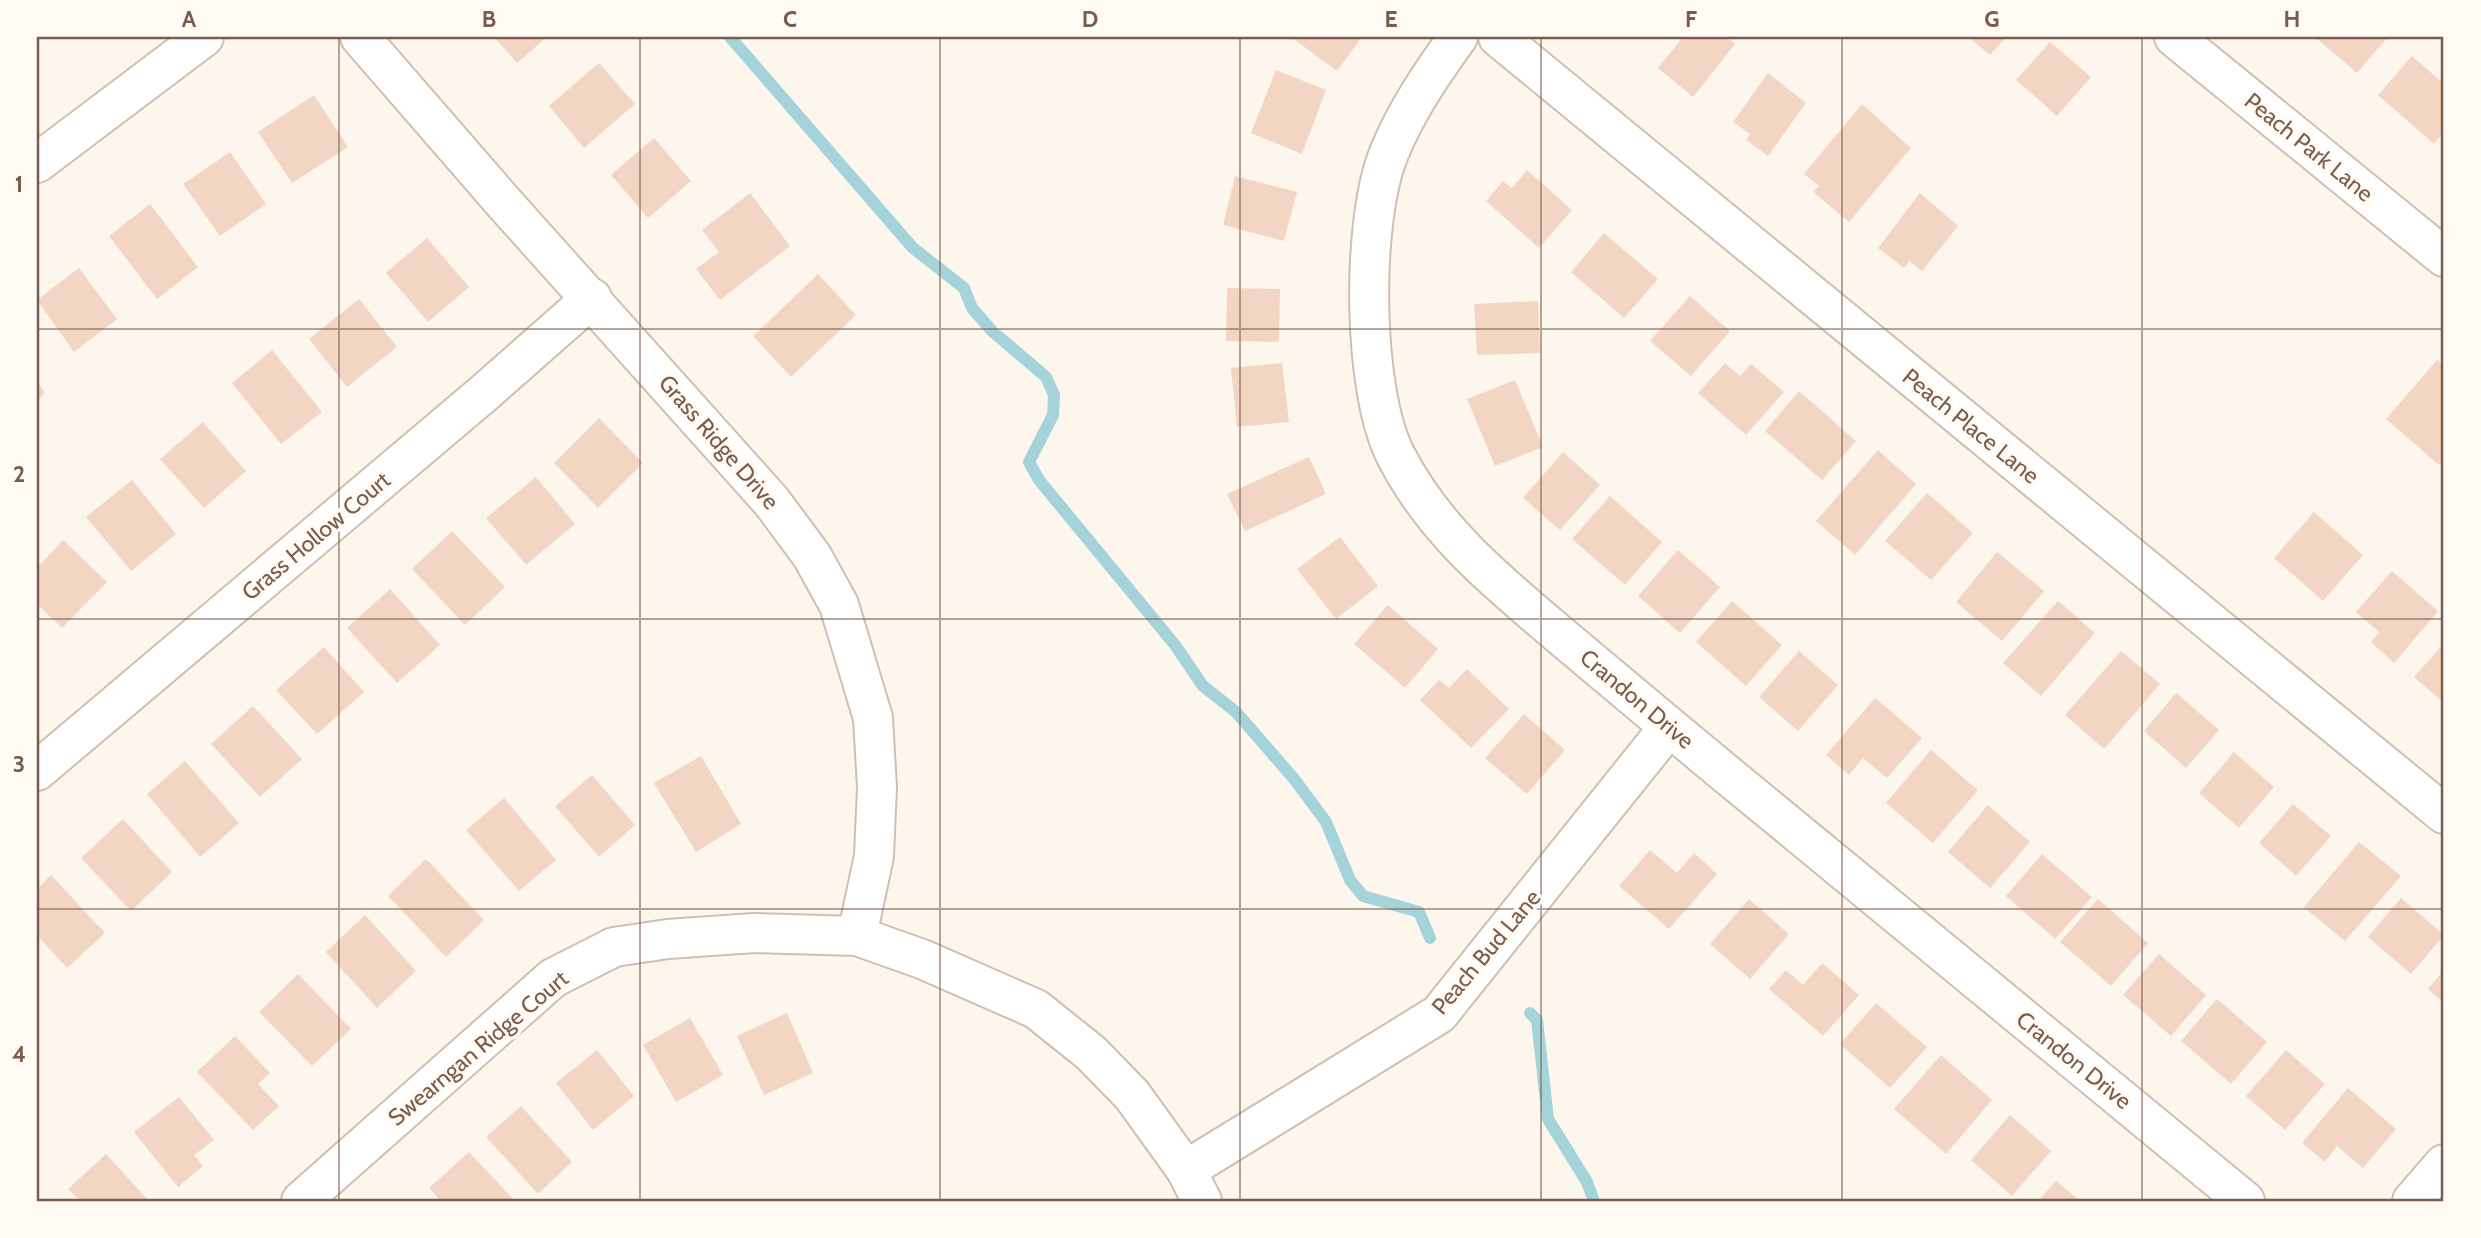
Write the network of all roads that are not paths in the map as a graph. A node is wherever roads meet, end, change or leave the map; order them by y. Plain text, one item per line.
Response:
1 (204, 37) edge
2 (360, 37) edge
3 (1458, 37) edge
4 (1498, 37) edge
5 (2174, 37) edge
6 (37, 163) edge
7 (2444, 257) edge
8 (592, 299) junction
9 (1670, 727) junction
10 (37, 771) edge
11 (2444, 814) edge
12 (857, 936) junction
13 (2444, 1164) edge
14 (1194, 1185) edge
15 (301, 1201) edge
16 (2245, 1201) edge
17 (2412, 1201) edge

1 - 6 street
2 - 8 street, Grass Ridge Drive
3 - 9 street, Crandon Drive
4 - 11 street, Peach Place Lane
5 - 7 street, Peach Park Lane
8 - 10 street, Grass Hollow Court
8 - 12 street, Grass Ridge Drive
9 - 14 street, Peach Bud Lane
9 - 16 street, Crandon Drive
12 - 14 street, Swearngan Ridge Court
12 - 15 street, Swearngan Ridge Court
13 - 17 street

